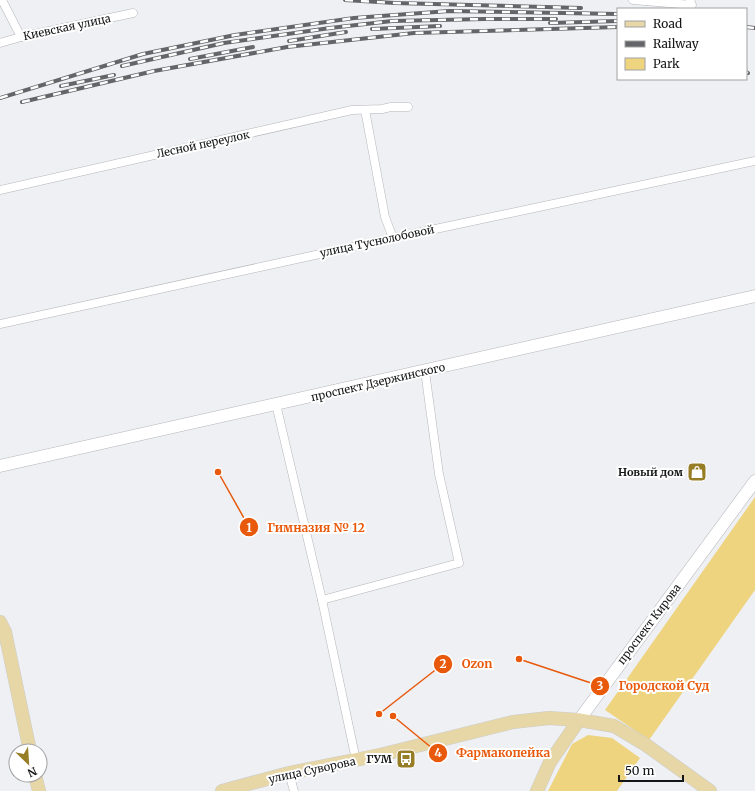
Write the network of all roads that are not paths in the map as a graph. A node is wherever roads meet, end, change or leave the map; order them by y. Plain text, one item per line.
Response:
1 (2, 0) edge
2 (633, 0) edge
3 (690, 0) edge
4 (133, 13) dead end
5 (21, 37) junction
6 (0, 43) edge
7 (408, 107) dead end
8 (365, 110) junction
9 (755, 161) edge
10 (0, 190) edge
11 (393, 238) junction
12 (755, 296) edge
13 (1, 321) edge
14 (425, 371) junction
15 (276, 404) junction
16 (0, 466) edge
17 (755, 481) edge
18 (322, 600) junction
19 (0, 622) edge
20 (579, 720) junction
21 (28, 743) edge
22 (356, 760) junction
23 (289, 773) junction
24 (222, 791) edge
25 (294, 791) edge
26 (537, 791) edge
27 (710, 791) edge

1 - 5 street
2 - 3 street
4 - 5 street, Киевская улица
5 - 6 street, Киевская улица
7 - 8 street, Лесной переулок
8 - 10 street, Лесной переулок
8 - 11 street
9 - 11 street, улица Туснолобовой
11 - 13 street, улица Туснолобовой
12 - 14 street, проспект Дзержинского
14 - 15 street, проспект Дзержинского
14 - 18 street
15 - 16 street, проспект Дзержинского
15 - 18 street
17 - 20 street, проспект Кирова
18 - 22 street
19 - 21 main road
20 - 22 main road, улица Суворова
20 - 26 main road, проспект Кирова
20 - 27 main road, улица Суворова
22 - 23 main road, улица Суворова
23 - 24 main road, улица Суворова
23 - 25 street

